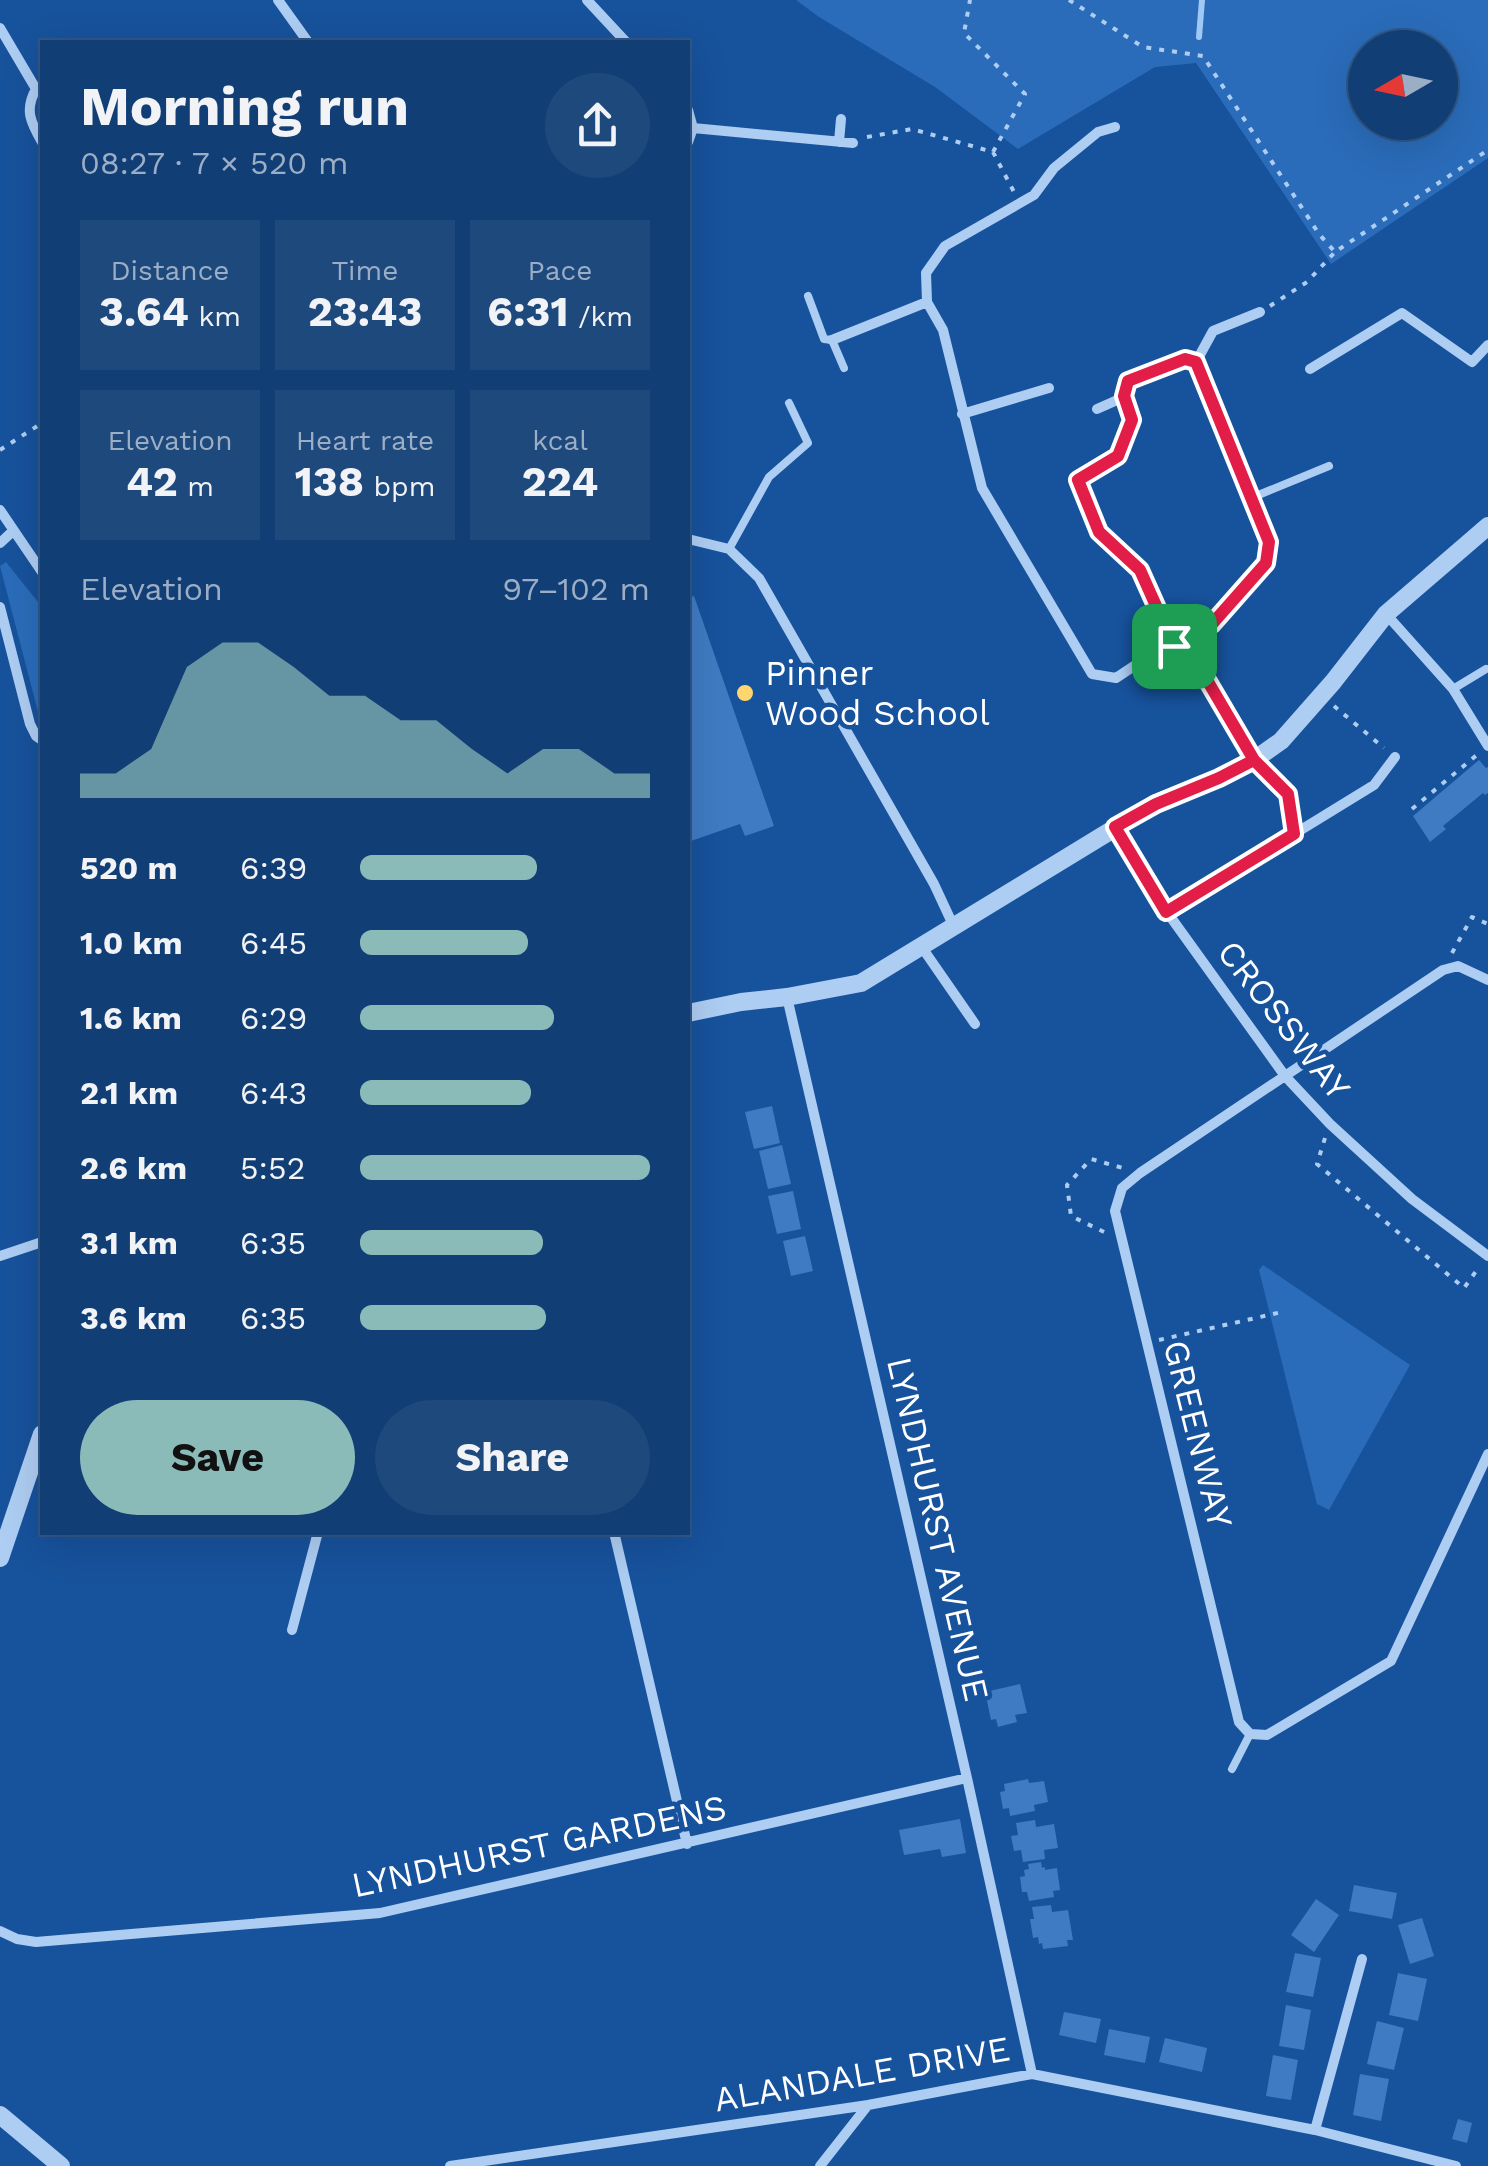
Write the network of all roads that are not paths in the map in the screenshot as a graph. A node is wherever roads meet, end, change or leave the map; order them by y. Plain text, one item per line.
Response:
1 (278, 0) edge
2 (587, 0) edge
3 (0, 28) edge
4 (307, 40) edge
5 (624, 40) edge
6 (39, 88) edge
7 (690, 119) edge
8 (840, 119) dead end
9 (1116, 127) dead end
10 (692, 128) junction
11 (690, 135) edge
12 (40, 139) edge
13 (839, 142) junction
14 (854, 143) road end
15 (808, 296) dead end
16 (927, 302) junction
17 (1260, 312) road end
18 (832, 340) junction
19 (1488, 345) edge
20 (1196, 362) junction
21 (844, 368) dead end
22 (1310, 369) dead end
23 (1049, 388) dead end
24 (790, 404) dead end
25 (1097, 409) dead end
26 (962, 414) junction
27 (1328, 466) dead end
28 (1251, 498) junction
29 (0, 510) edge
30 (1488, 526) edge
31 (13, 531) junction
32 (690, 540) edge
33 (0, 543) edge
34 (730, 548) junction
35 (40, 569) edge
36 (0, 606) edge
37 (1386, 614) junction
38 (1181, 646) junction
39 (1486, 669) edge
40 (1453, 689) junction
41 (40, 739) edge
42 (1488, 746) edge
43 (1395, 758) road end
44 (1254, 760) junction
45 (1115, 827) junction
46 (1166, 912) junction
47 (954, 927) junction
48 (920, 946) junction
49 (1488, 980) edge
50 (787, 997) junction
51 (690, 1013) edge
52 (975, 1024) dead end
53 (1285, 1076) junction
54 (40, 1243) edge
55 (0, 1256) edge
56 (1488, 1256) edge
57 (40, 1440) edge
58 (1488, 1454) edge
59 (317, 1535) edge
60 (615, 1535) edge
61 (0, 1558) edge
62 (292, 1630) dead end
63 (1250, 1734) junction
64 (1232, 1769) dead end
65 (967, 1778) junction
66 (687, 1844) junction
67 (0, 1931) edge
68 (1362, 1959) dead end
69 (1032, 2074) junction
70 (868, 2105) junction
71 (0, 2115) edge
72 (1315, 2130) junction
73 (60, 2166) edge
74 (450, 2166) edge
75 (820, 2166) edge
76 (1456, 2166) edge

1 - 4 street
2 - 5 street
3 - 6 street
6 - 12 street
7 - 10 street
8 - 13 street
9 - 16 street
10 - 11 street
10 - 13 street
13 - 14 street
15 - 18 lane
16 - 18 street
16 - 26 street
17 - 20 street
18 - 21 lane
19 - 22 street
20 - 25 street
20 - 28 street
23 - 26 street
24 - 34 lane
26 - 38 street
27 - 28 lane
28 - 38 street
29 - 31 street
30 - 37 street
31 - 33 street
31 - 35 street
32 - 34 street
34 - 47 street
36 - 41 street
37 - 40 street
37 - 44 street
38 - 44 street
39 - 40 lane
40 - 42 street
43 - 46 street
44 - 45 street
45 - 46 street, CROSSWAY
45 - 47 street
46 - 53 street, CROSSWAY
47 - 48 street
48 - 50 street
48 - 52 street
49 - 53 street, GREENWAY
50 - 51 street
50 - 65 street, LYNDHURST AVENUE
53 - 56 street, CROSSWAY
53 - 63 street, GREENWAY
54 - 55 street
57 - 61 street
58 - 63 street
59 - 62 street
60 - 66 street
63 - 64 lane
65 - 66 street, LYNDHURST GARDENS
65 - 69 street, LYNDHURST AVENUE
66 - 67 street, LYNDHURST GARDENS
68 - 72 street
69 - 70 street, ALANDALE DRIVE
69 - 72 street, ALANDALE DRIVE
70 - 74 street, ALANDALE DRIVE
70 - 75 street
71 - 73 street
72 - 76 street, ALANDALE DRIVE

